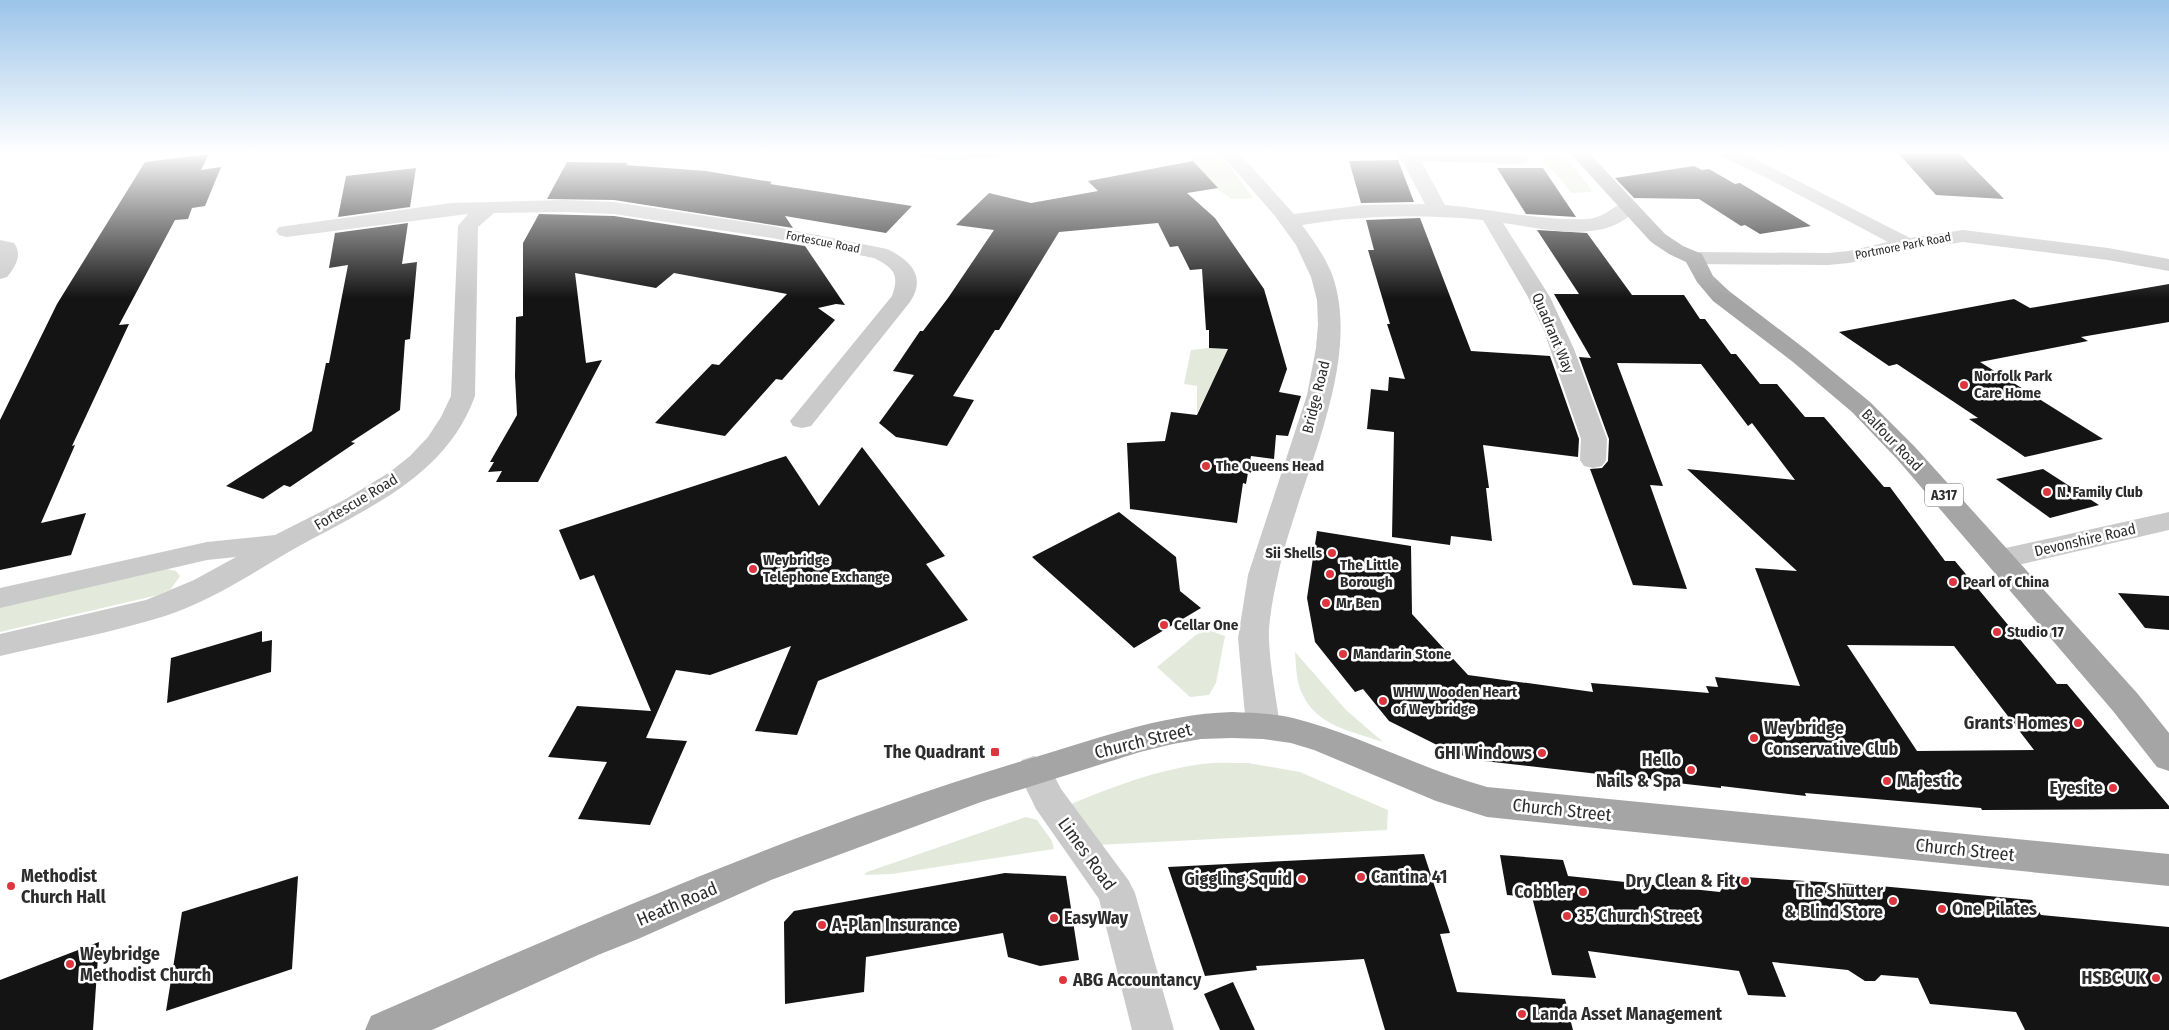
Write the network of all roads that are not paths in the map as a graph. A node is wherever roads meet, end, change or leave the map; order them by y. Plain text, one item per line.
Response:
1 (1270, 201) edge
2 (1433, 201) edge
3 (1623, 201) edge
4 (1826, 201) edge
5 (1628, 206) junction
6 (490, 207) junction
7 (1438, 210) junction
8 (1490, 215) junction
9 (1288, 221) junction
10 (286, 231) dead end
11 (1907, 244) junction
12 (0, 246) edge
13 (1695, 258) junction
14 (2169, 265) edge
15 (0, 273) edge
16 (802, 421) dead end
17 (1593, 460) dead end
18 (2169, 521) edge
19 (284, 543) junction
20 (2001, 559) junction
21 (0, 598) edge
22 (0, 645) edge
23 (1263, 726) junction
24 (2169, 757) edge
25 (1034, 770) junction
26 (974, 790) joint
27 (2169, 870) edge
28 (386, 1030) edge
29 (1152, 1030) edge

1 - 9 street, Bridge Road
2 - 7 street
3 - 5 main road
4 - 11 street
5 - 8 street
5 - 13 main road
6 - 10 street, Fortescue Road
6 - 16 street, Fortescue Road
6 - 19 street, Fortescue Road
7 - 8 street
7 - 9 street
8 - 17 street, Quadrant Way
9 - 23 street, Bridge Road
11 - 13 street, Portmore Park Road
11 - 14 street, Portmore Park Road
12 - 15 street
13 - 20 main road, Balfour Road / A317
18 - 20 street, Devonshire Road
19 - 21 street, Fortescue Road
19 - 22 street, Fortescue Road
20 - 24 main road, Balfour Road / A317
23 - 25 main road, Church Street
23 - 27 main road, Church Street
25 - 26 main road, Church Street
25 - 29 street, Limes Road
26 - 28 main road, Heath Road

